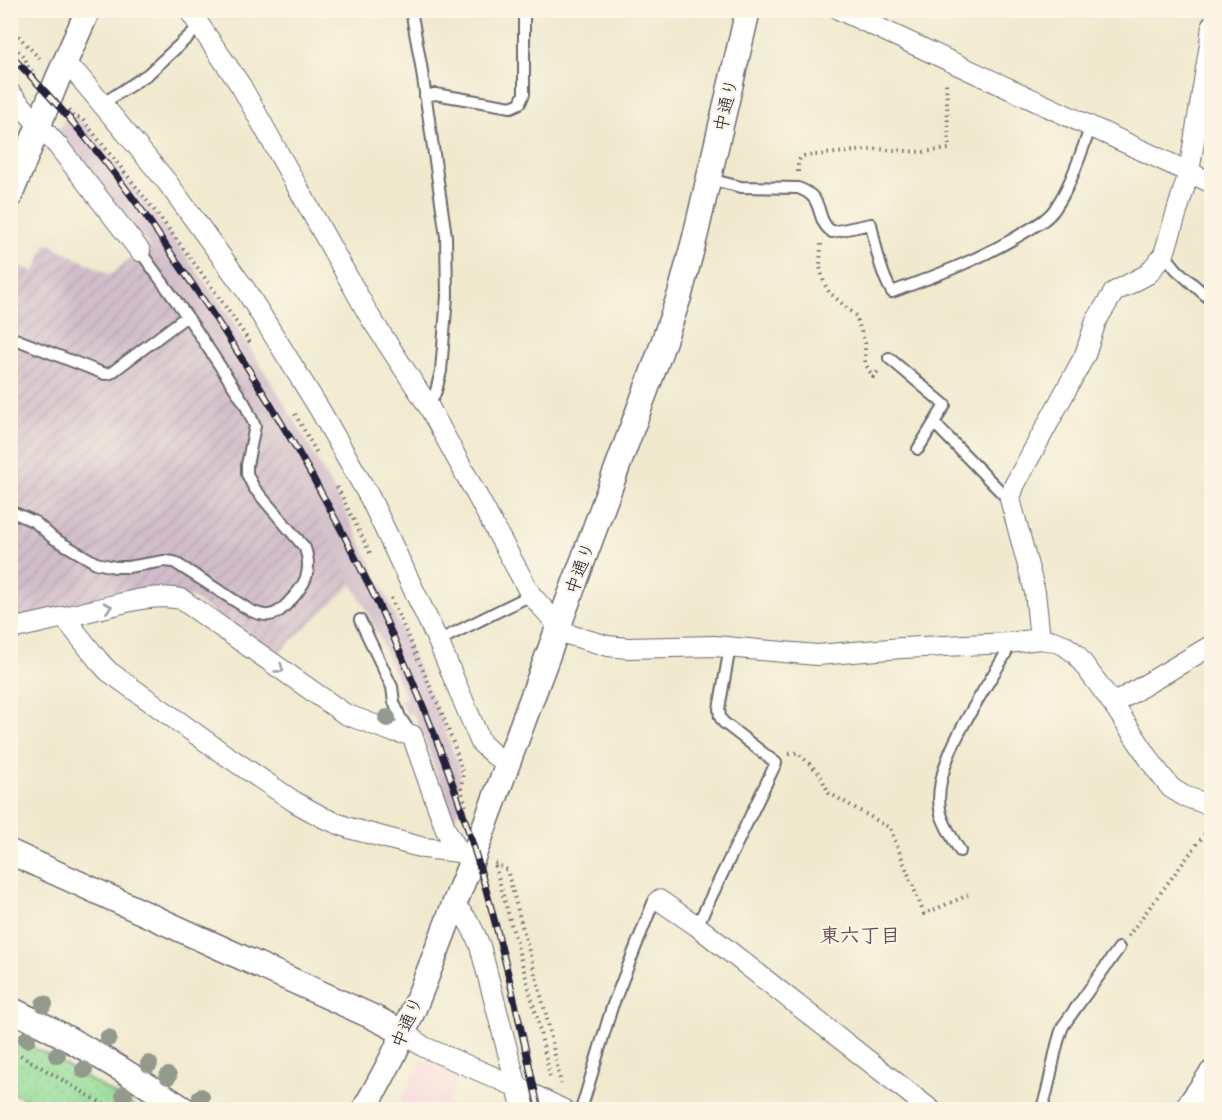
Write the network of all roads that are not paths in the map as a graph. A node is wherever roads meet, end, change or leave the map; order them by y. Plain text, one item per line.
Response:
1 (88, 10) edge
2 (411, 10) edge
3 (524, 10) edge
4 (748, 10) edge
5 (840, 10) edge
6 (195, 18) edge
7 (1212, 25) edge
8 (54, 63) junction
9 (10, 93) edge
10 (425, 96) junction
11 (102, 104) junction
12 (40, 124) junction
13 (1091, 126) junction
14 (1189, 172) junction
15 (708, 179) junction
16 (1212, 183) edge
17 (10, 196) edge
18 (140, 251) joint
19 (1164, 254) junction
20 (1212, 301) edge
21 (187, 316) junction
22 (10, 337) edge
23 (889, 358) road end
24 (429, 407) junction
25 (934, 423) junction
26 (918, 448) dead end
27 (1010, 499) junction
28 (10, 512) edge
29 (531, 595) junction
30 (64, 617) junction
31 (360, 620) dead end
32 (559, 626) junction
33 (10, 629) edge
34 (1040, 639) junction
35 (438, 641) junction
36 (1008, 643) junction
37 (1212, 645) edge
38 (730, 646) junction
39 (1113, 704) junction
40 (412, 735) junction
41 (508, 762) junction
42 (1212, 806) edge
43 (960, 851) dead end
44 (10, 852) edge
45 (475, 859) junction
46 (659, 900) joint
47 (453, 905) junction
48 (697, 926) junction
49 (1119, 948) road end
50 (10, 1009) edge
51 (404, 1033) junction
52 (1212, 1073) edge
53 (517, 1087) junction
54 (564, 1102) edge
55 (185, 1110) edge
56 (364, 1110) edge
57 (523, 1110) edge
58 (581, 1110) edge
59 (931, 1110) edge
60 (1041, 1110) edge
61 (1186, 1110) edge

1 - 8 street
2 - 10 lane
3 - 10 lane
4 - 15 street, 中通り
5 - 13 street
6 - 11 lane
6 - 24 street
7 - 14 street
8 - 11 street
8 - 12 street
9 - 12 street
10 - 24 lane
11 - 35 street
12 - 17 street
12 - 18 street
13 - 14 street
13 - 15 lane
14 - 16 street
14 - 19 street
15 - 32 street, 中通り
18 - 21 lane
19 - 20 lane
19 - 27 street
21 - 22 lane
21 - 28 lane
23 - 25 lane
24 - 29 street
25 - 26 lane
25 - 27 lane
27 - 34 street
29 - 32 street
29 - 35 lane
30 - 33 street
30 -> 40 street
30 - 45 street
31 - 40 lane
32 - 38 street
32 - 41 street, 中通り
34 - 36 street
34 - 39 street
35 - 41 street
36 - 38 street
36 - 43 lane
37 - 39 street
38 - 48 lane
39 - 42 street
40 - 45 street
41 - 45 street, 中通り
44 - 51 street
45 - 47 street, 中通り
46 - 48 street
46 - 58 lane
47 - 51 street, 中通り
47 - 53 street
48 - 59 street
49 - 60 lane
50 - 55 street
51 - 53 street
51 - 56 street, 中通り
52 - 61 street
53 - 54 street
53 - 57 street

